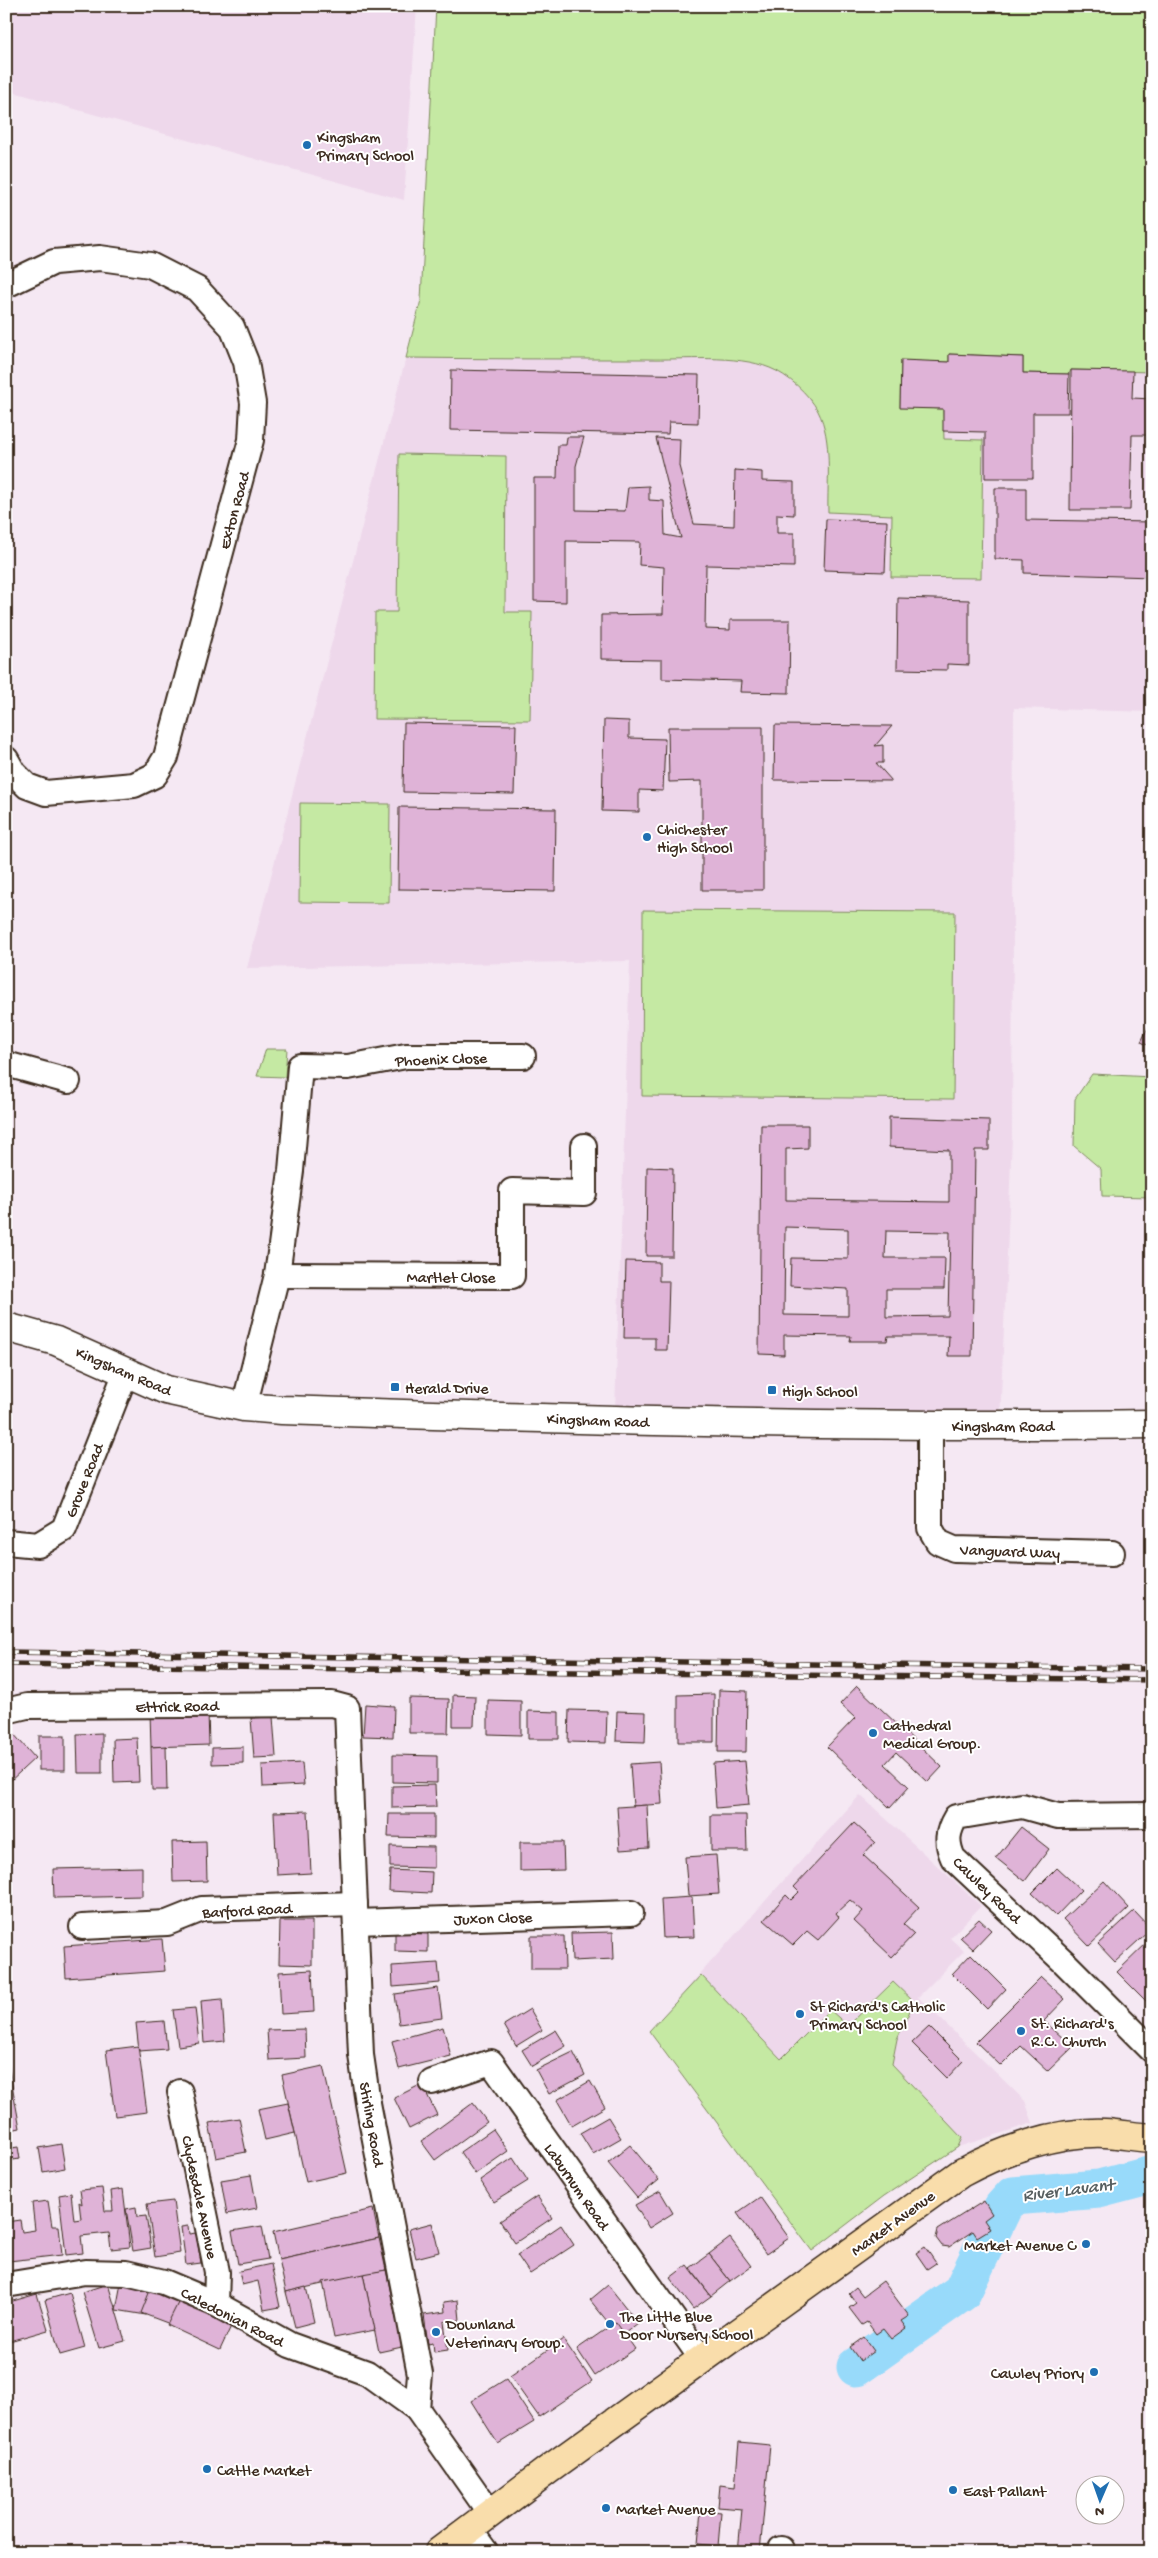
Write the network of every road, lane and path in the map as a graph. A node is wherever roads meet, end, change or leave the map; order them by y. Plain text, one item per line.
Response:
1 (6, 286) edge
2 (6, 759) edge
3 (523, 1056) dead end
4 (6, 1064) edge
5 (68, 1081) dead end
6 (584, 1146) dead end
7 (277, 1275) junction
8 (6, 1327) edge
9 (126, 1372) junction
10 (244, 1407) junction
11 (1152, 1424) edge
12 (930, 1425) junction
13 (6, 1542) edge
14 (1112, 1553) dead end
15 (347, 1708) joint
16 (6, 1711) edge
17 (1152, 1816) edge
18 (355, 1913) junction
19 (631, 1913) dead end
20 (82, 1927) dead end
21 (1152, 2050) edge
22 (432, 2082) dead end
23 (180, 2092) dead end
24 (1152, 2138) edge
25 (6, 2285) edge
26 (216, 2304) junction
27 (702, 2359) junction
28 (417, 2409) junction
29 (490, 2512) junction
30 (469, 2529) junction
31 (440, 2552) edge
32 (486, 2552) edge

1 - 2 street, Exton Road
3 - 7 street, Phoenix Close
4 - 5 street
6 - 7 street, Martlet Close
7 - 10 street
8 - 9 street, Kingsham Road
9 - 10 street, Kingsham Road
9 - 13 street, Grove Road
10 - 12 street, Kingsham Road
11 - 12 street, Kingsham Road
12 - 14 street, Vanguard Way
15 - 16 street, Ettrick Road
15 - 18 street, Stirling Road
17 - 21 street, Cawley Road
18 - 19 street, Juxon Close
18 - 20 street, Barford Road
18 - 28 street, Stirling Road
22 - 27 street, Laburnum Road
23 - 26 street, Clydesdale Avenue
24 - 27 main road, Market Avenue
25 - 26 street, Caledonian Road
26 - 28 street, Caledonian Road
27 - 29 main road, Market Avenue
28 - 29 street
29 - 30 main road, Market Avenue
30 - 31 main road, Market Avenue
30 - 32 street

